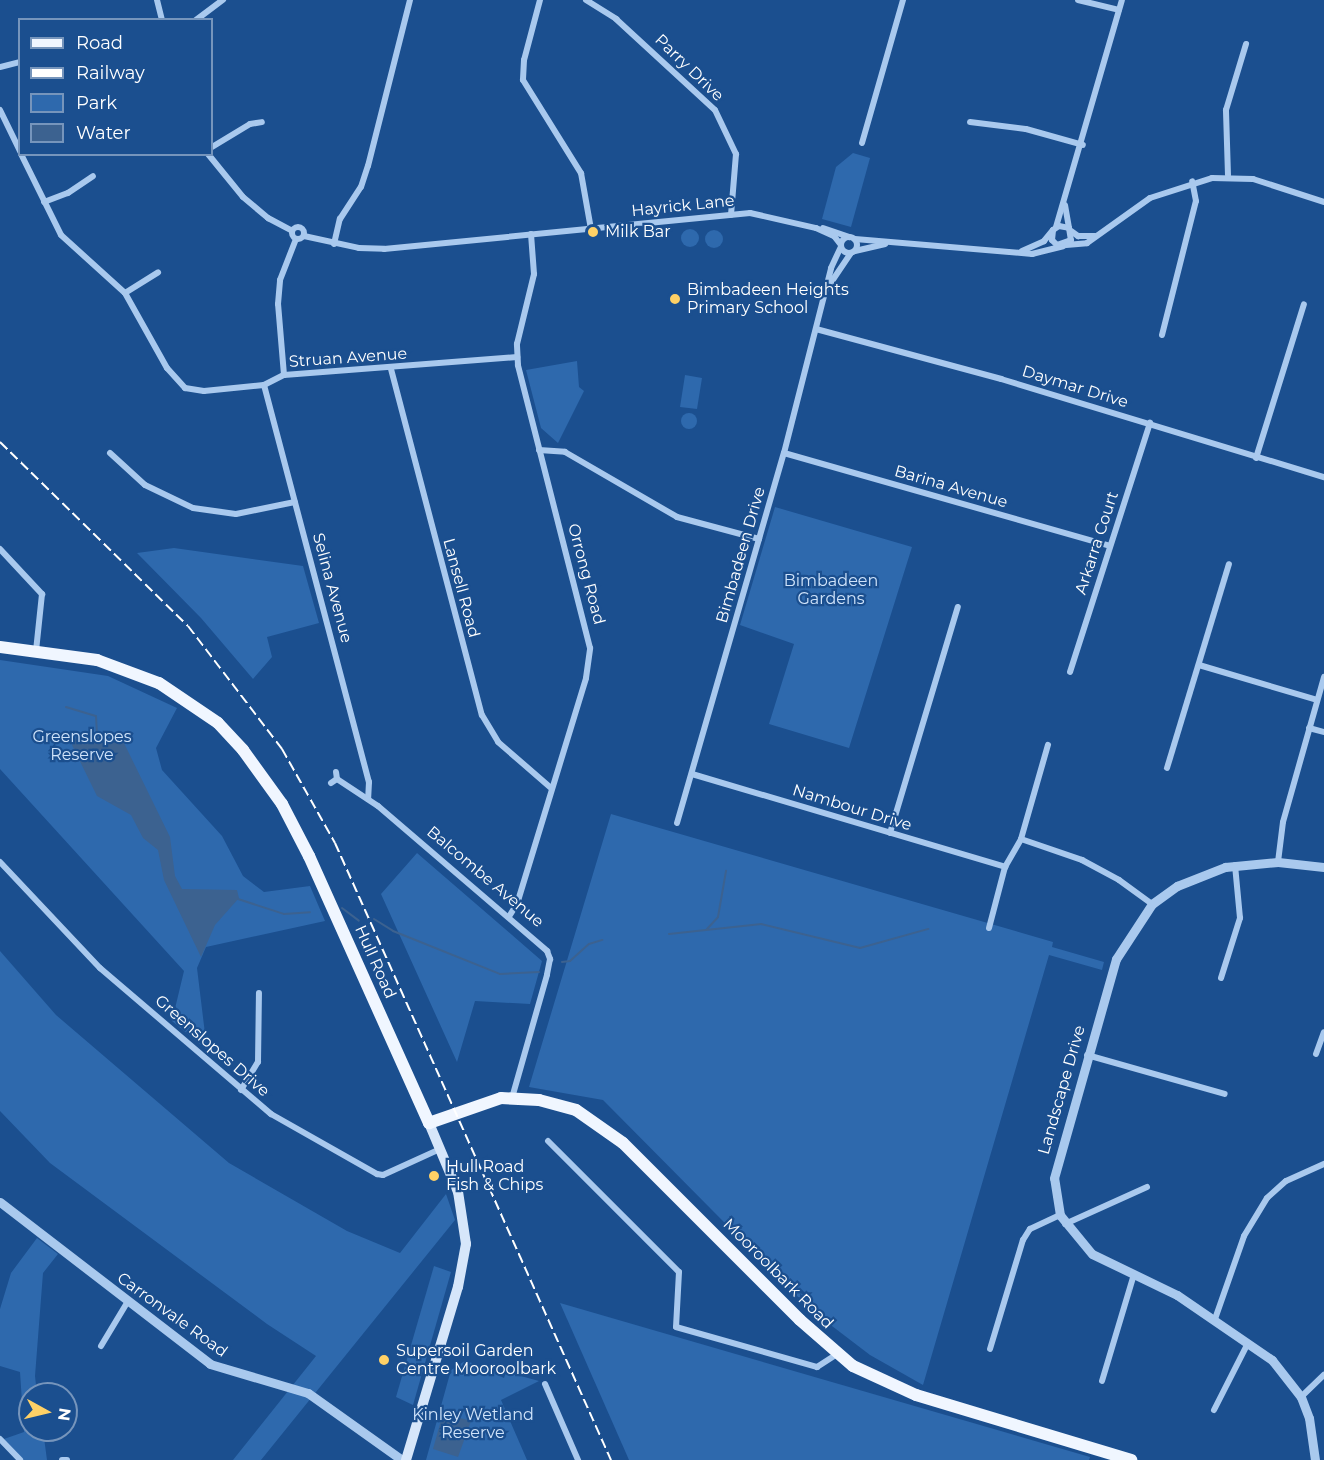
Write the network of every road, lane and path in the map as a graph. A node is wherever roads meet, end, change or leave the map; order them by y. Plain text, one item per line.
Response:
1 (157, 0) edge
2 (223, 0) edge
3 (410, 0) edge
4 (540, 0) edge
5 (586, 0) edge
6 (903, 0) edge
7 (1078, 0) edge
8 (1122, 0) edge
9 (1119, 10) junction
10 (162, 18) edge
11 (199, 18) edge
12 (1246, 44) dead end
13 (18, 62) edge
14 (0, 67) edge
15 (0, 110) edge
16 (262, 122) dead end
17 (970, 122) dead end
18 (862, 143) dead end
19 (1083, 145) junction
20 (213, 146) edge
21 (18, 149) edge
22 (21, 156) edge
23 (210, 156) edge
24 (1228, 175) junction
25 (93, 176) dead end
26 (1192, 181) junction
27 (1067, 195) junction
28 (44, 202) junction
29 (1324, 202) edge
30 (731, 215) junction
31 (816, 228) junction
32 (591, 229) junction
33 (1055, 229) junction
34 (1070, 230) junction
35 (292, 231) junction
36 (531, 234) junction
37 (304, 236) junction
38 (1099, 236) junction
39 (852, 238) junction
40 (296, 239) junction
41 (889, 243) junction
42 (334, 244) junction
43 (1064, 245) junction
44 (841, 246) junction
45 (853, 252) junction
46 (1019, 252) junction
47 (158, 272) dead end
48 (125, 293) junction
49 (826, 293) junction
50 (1304, 304) dead end
51 (816, 329) junction
52 (1162, 335) dead end
53 (517, 357) junction
54 (391, 369) junction
55 (284, 375) junction
56 (264, 385) junction
57 (1150, 423) junction
58 (539, 450) junction
59 (110, 453) dead end
60 (784, 453) junction
61 (1256, 458) junction
62 (1324, 477) edge
63 (295, 502) junction
64 (759, 539) junction
65 (1110, 546) junction
66 (0, 549) edge
67 (1229, 564) dead end
68 (958, 607) dead end
69 (0, 646) edge
70 (36, 652) junction
71 (1199, 665) junction
72 (1070, 672) dead end
73 (1324, 677) edge
74 (1317, 700) junction
75 (1309, 728) junction
76 (1324, 732) edge
77 (1048, 745) dead end
78 (1167, 768) dead end
79 (692, 774) junction
80 (334, 778) dead end
81 (550, 788) junction
82 (368, 799) junction
83 (677, 823) dead end
84 (890, 833) junction
85 (1021, 839) junction
86 (0, 862) edge
87 (1278, 862) junction
88 (1235, 865) junction
89 (1005, 867) junction
90 (1324, 867) edge
91 (1152, 904) junction
92 (510, 915) junction
93 (988, 928) dead end
94 (1221, 978) dead end
95 (259, 993) dead end
96 (1324, 1032) edge
97 (1316, 1054) dead end
98 (1088, 1055) junction
99 (241, 1090) junction
100 (1225, 1094) dead end
101 (512, 1098) junction
102 (429, 1123) junction
103 (548, 1141) dead end
104 (441, 1149) junction
105 (1324, 1164) edge
106 (1147, 1187) dead end
107 (0, 1202) edge
108 (1060, 1215) junction
109 (1065, 1224) junction
110 (1134, 1274) junction
111 (128, 1301) junction
112 (1215, 1318) junction
113 (1248, 1342) junction
114 (101, 1346) dead end
115 (990, 1349) dead end
116 (837, 1354) junction
117 (1324, 1375) edge
118 (1102, 1381) dead end
119 (545, 1384) dead end
120 (1301, 1397) junction
121 (1214, 1410) dead end
122 (0, 1439) edge
123 (20, 1460) edge
124 (62, 1460) edge
125 (67, 1460) edge
126 (404, 1460) edge
127 (578, 1460) edge
128 (1131, 1460) edge
129 (1315, 1460) edge

1 - 10 street
2 - 11 street
3 - 42 street
4 - 32 street
5 - 30 street, Parry Drive
6 - 18 street
7 - 9 street
8 - 9 street
9 - 19 street
12 - 24 street
13 - 14 street
15 - 21 street, Struan Avenue
16 - 20 street
17 - 19 street
19 - 27 street
22 - 28 street, Struan Avenue
23 - 35 street
24 - 26 street, Hayrick Lane
24 - 29 street, Hayrick Lane
25 - 28 street
26 - 38 street, Hayrick Lane
26 - 52 street
27 - 33 street
27 - 34 street
28 - 48 street, Struan Avenue
30 - 31 street, Hayrick Lane
30 - 32 street, Hayrick Lane
31 - 39 street, Hayrick Lane
31 - 44 street, Hayrick Lane
32 - 36 street, Hayrick Lane
33 - 34 street
33 - 43 street
33 - 46 street
34 - 38 street
34 - 43 street
35 - 37 street, Hayrick Lane
35 - 40 street
36 - 42 street, Hayrick Lane
36 - 53 street, Orrong Road
37 - 40 street
37 - 42 street, Hayrick Lane
38 - 43 street, Hayrick Lane
39 - 41 street, Hayrick Lane
39 - 44 street
39 - 45 street
40 - 55 street
41 - 45 street, Hayrick Lane
41 - 46 street, Hayrick Lane
43 - 46 street, Hayrick Lane
44 - 45 street, Hayrick Lane
44 - 49 street, Bimbadeen Drive
45 - 49 street, Bimbadeen Drive
47 - 48 street
48 - 56 street, Struan Avenue
49 - 51 street, Bimbadeen Drive
50 - 61 street
51 - 57 street, Daymar Drive
51 - 60 street, Bimbadeen Drive
53 - 54 street, Struan Avenue
53 - 58 street, Orrong Road
54 - 55 street, Struan Avenue
54 - 81 street, Lansell Road
55 - 56 street, Struan Avenue
56 - 63 street, Selina Avenue
57 - 61 street, Daymar Drive
57 - 65 street, Arkarra Court
58 - 64 street
58 - 81 street, Orrong Road
59 - 63 street
60 - 64 street, Bimbadeen Drive
60 - 65 street, Barina Avenue
61 - 62 street, Daymar Drive
63 - 82 street, Selina Avenue
64 - 79 street, Bimbadeen Drive
65 - 72 street, Arkarra Court
66 - 70 street
67 - 71 street
68 - 84 street
69 - 70 main road, Hull Road
70 - 102 main road, Hull Road
71 - 74 street
71 - 78 street
73 - 74 street
74 - 75 street
75 - 76 street
75 - 87 street
77 - 85 street
79 - 83 street, Bimbadeen Drive
79 - 84 street, Nambour Drive
80 - 82 street, Balcombe Avenue
81 - 92 street, Orrong Road
82 - 92 street, Balcombe Avenue
84 - 89 street, Nambour Drive
85 - 89 street
85 - 91 street
86 - 99 street, Greenslopes Drive
87 - 88 street, Landscape Drive
87 - 90 street, Landscape Drive
88 - 91 street, Landscape Drive
88 - 94 street
89 - 93 street
91 - 98 street, Landscape Drive
92 - 101 street, Balcombe Avenue
95 - 99 street
96 - 97 street
98 - 100 street
98 - 108 street, Landscape Drive
99 - 104 street, Greenslopes Drive
101 - 102 main road, Mooroolbark Road
101 - 116 main road, Mooroolbark Road
102 - 104 main road, Hull Road
103 - 116 street
104 - 126 main road, Hull Road
105 - 112 street
106 - 109 street
107 - 111 street, Carronvale Road
108 - 109 street, Landscape Drive
108 - 115 street
109 - 110 street, Landscape Drive
110 - 112 street, Landscape Drive
110 - 118 street
111 - 114 street
111 - 126 street, Carronvale Road
112 - 113 street, Landscape Drive
113 - 120 street, Landscape Drive
113 - 121 street
116 - 128 main road, Mooroolbark Road
117 - 120 street
119 - 127 street
120 - 129 street, Landscape Drive
122 - 123 street
124 - 125 street

